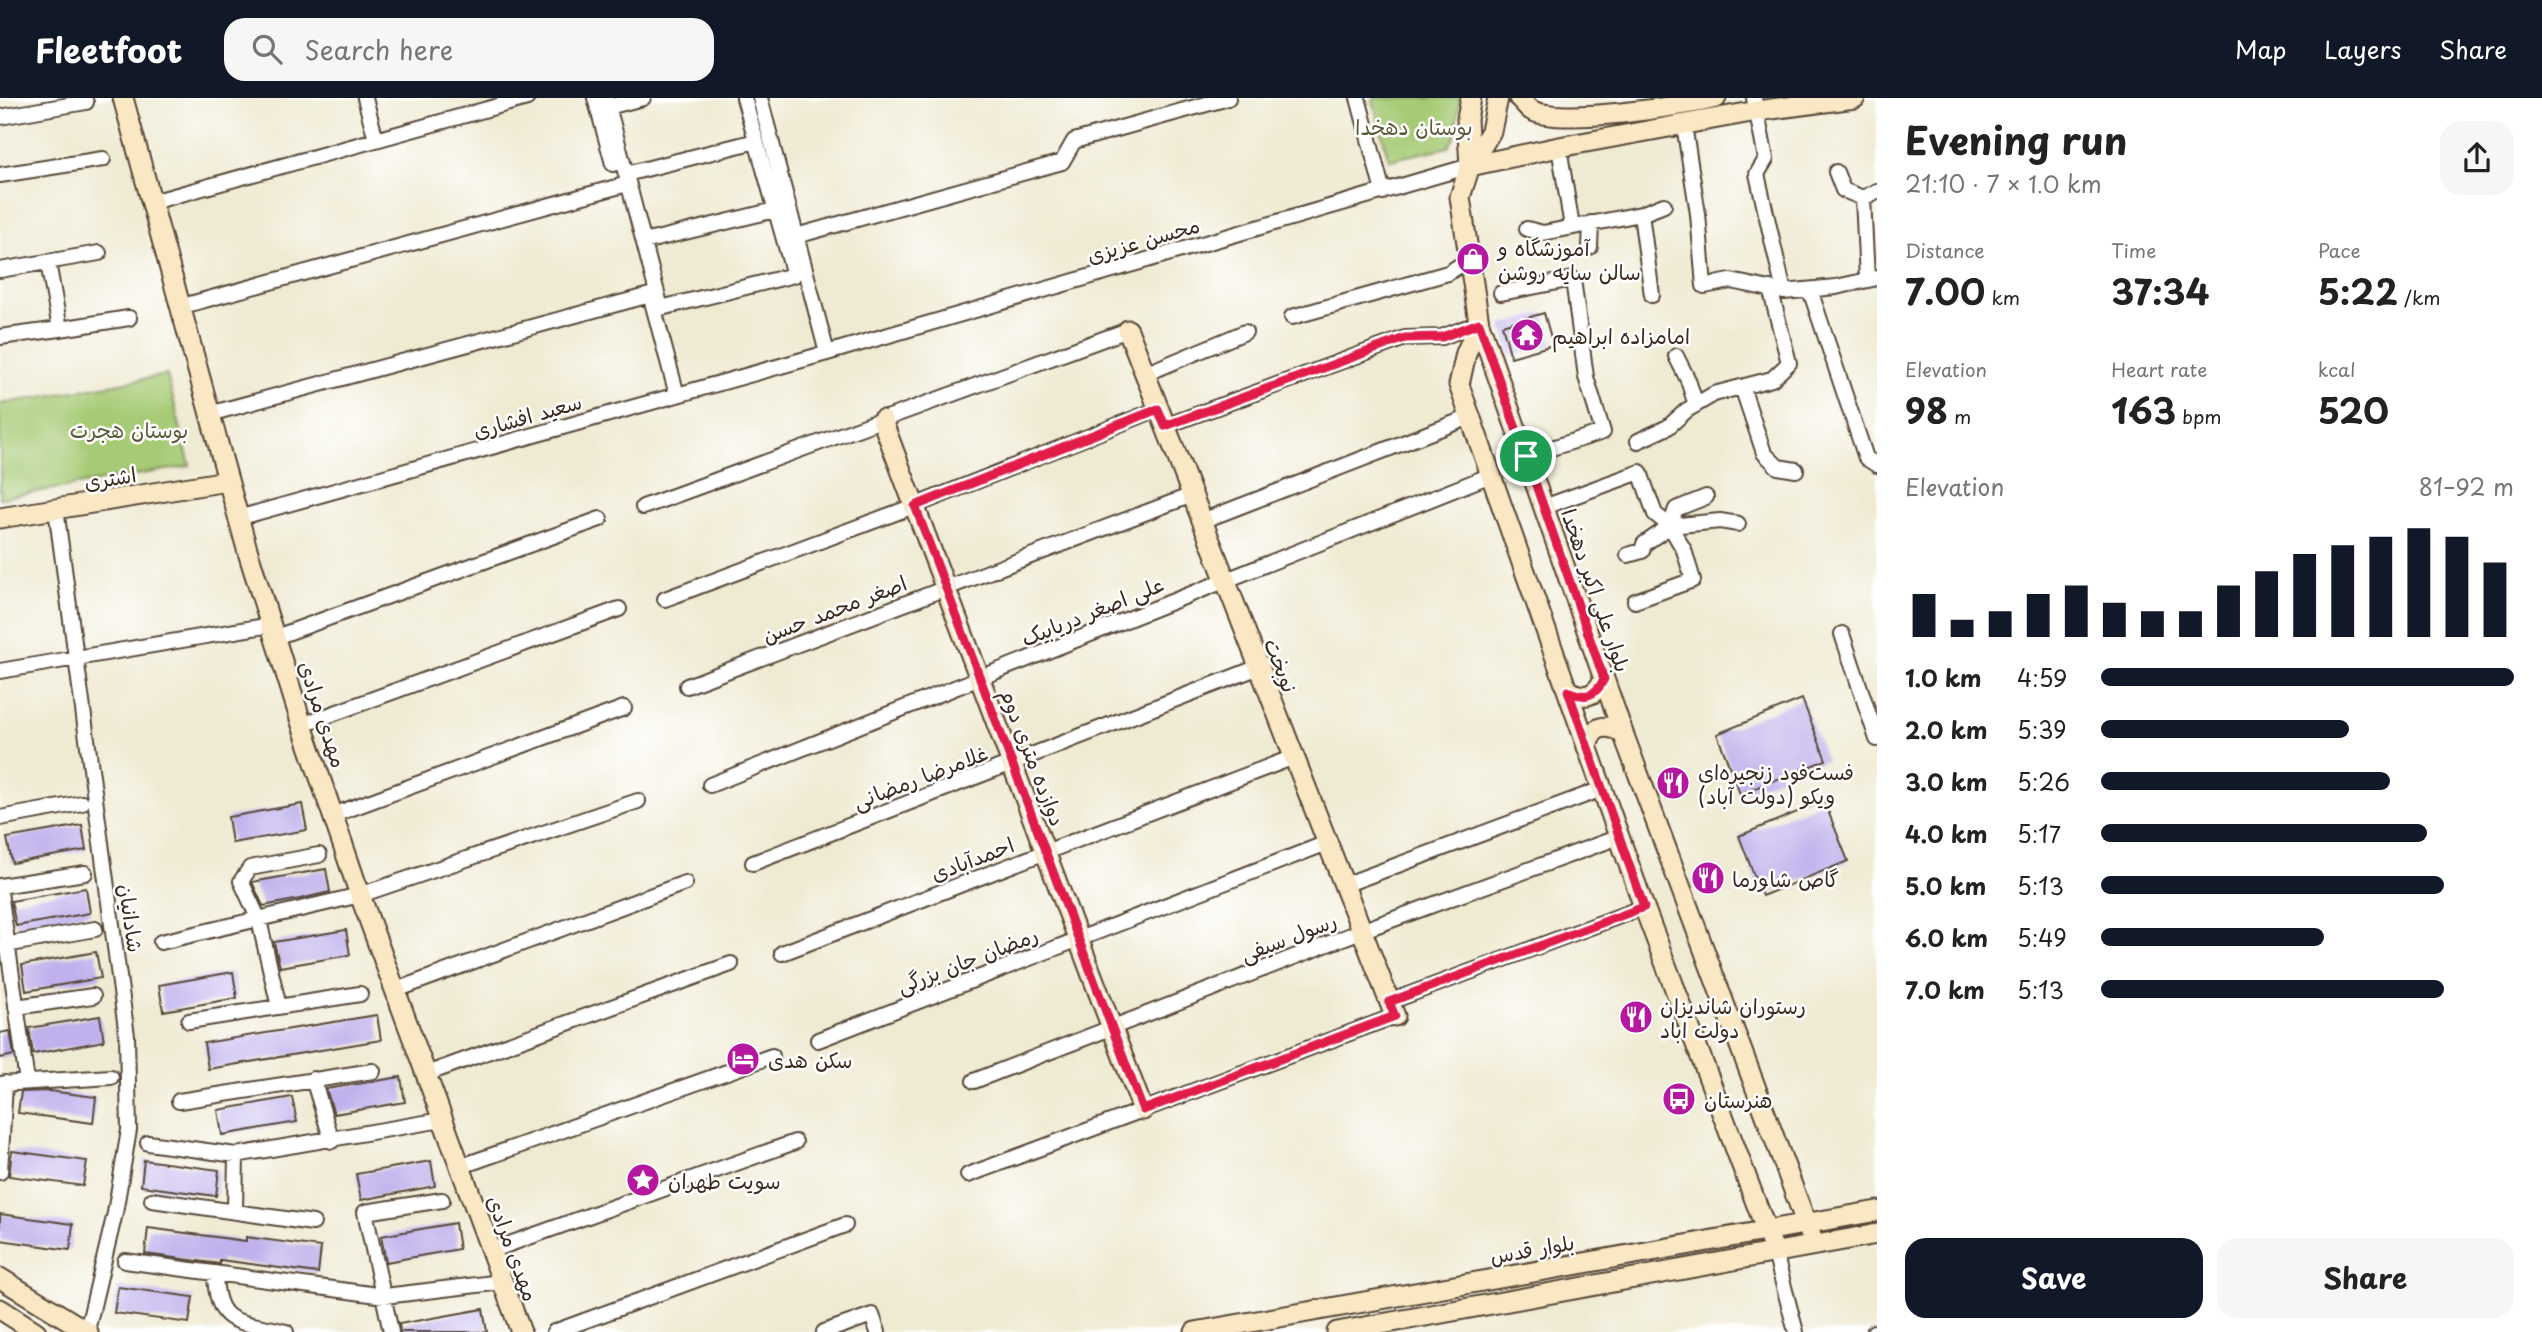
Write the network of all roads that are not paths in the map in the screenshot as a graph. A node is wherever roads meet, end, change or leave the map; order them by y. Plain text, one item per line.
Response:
1 (124, 98) edge
2 (365, 98) edge
3 (527, 98) edge
4 (595, 98) edge
5 (643, 98) edge
6 (744, 98) edge
7 (760, 98) edge
8 (1228, 98) edge
9 (1358, 98) edge
10 (1471, 98) edge
11 (1498, 98) edge
12 (1519, 98) edge
13 (1716, 98) edge
14 (1855, 98) edge
15 (86, 102) dead end
16 (607, 103) edge
17 (1756, 105) edge
18 (0, 117) edge
19 (1684, 125) junction
20 (376, 140) junction
21 (756, 141) junction
22 (1559, 147) junction
23 (103, 159) dead end
24 (1470, 166) junction
25 (1836, 172) dead end
26 (0, 175) edge
27 (623, 180) junction
28 (1877, 191) edge
29 (1383, 192) junction
30 (1863, 198) junction
31 (152, 202) junction
32 (1664, 205) dead end
33 (775, 210) junction
34 (1641, 214) junction
35 (1591, 223) junction
36 (1572, 227) junction
37 (1527, 229) dead end
38 (796, 236) junction
39 (644, 242) junction
40 (1590, 247) dead end
41 (99, 253) dead end
42 (1468, 260) junction
43 (48, 262) junction
44 (0, 270) edge
45 (1872, 278) edge
46 (1777, 290) junction
47 (1810, 290) junction
48 (1501, 292) dead end
49 (650, 295) junction
50 (1652, 295) dead end
51 (179, 307) junction
52 (1292, 317) dead end
53 (129, 318) dead end
54 (1479, 323) junction
55 (60, 329) junction
56 (1128, 330) joint
57 (1245, 332) dead end
58 (0, 337) edge
59 (827, 353) junction
60 (1676, 356) dead end
61 (1145, 374) junction
62 (1742, 387) junction
63 (677, 395) junction
64 (1696, 405) junction
65 (209, 414) junction
66 (1162, 417) junction
67 (1471, 417) junction
68 (882, 420) junction
69 (1638, 441) dead end
70 (1526, 456) junction
71 (1877, 465) edge
72 (1796, 470) dead end
73 (1491, 475) junction
74 (228, 481) junction
75 (1192, 495) junction
76 (1706, 497) dead end
77 (915, 506) junction
78 (643, 507) dead end
79 (1544, 507) junction
80 (56, 509) junction
81 (0, 518) edge
82 (238, 518) junction
83 (600, 519) dead end
84 (1202, 521) junction
85 (1738, 524) dead end
86 (1670, 526) junction
87 (1628, 555) dead end
88 (1225, 580) junction
89 (946, 589) junction
90 (665, 599) dead end
91 (1634, 601) dead end
92 (619, 608) dead end
93 (274, 631) junction
94 (1842, 634) dead end
95 (76, 658) junction
96 (1259, 667) junction
97 (0, 671) edge
98 (980, 678) junction
99 (1604, 679) junction
100 (687, 687) dead end
101 (1568, 691) junction
102 (624, 708) dead end
103 (302, 725) junction
104 (1623, 733) junction
105 (1877, 739) edge
106 (1587, 747) junction
107 (1294, 757) junction
108 (1012, 763) junction
109 (709, 785) dead end
110 (1602, 789) junction
111 (638, 800) dead end
112 (82, 803) dead end
113 (333, 815) junction
114 (0, 818) edge
115 (1619, 837) junction
116 (1327, 843) junction
117 (1046, 852) junction
118 (319, 855) dead end
119 (753, 863) dead end
120 (85, 873) dead end
121 (685, 883) dead end
122 (0, 886) edge
123 (1344, 886) junction
124 (0, 892) edge
125 (360, 895) junction
126 (1644, 907) junction
127 (259, 920) junction
128 (95, 929) dead end
129 (1361, 930) junction
130 (1078, 938) junction
131 (161, 942) dead end
132 (4, 945) edge
133 (782, 953) dead end
134 (731, 964) dead end
135 (396, 990) junction
136 (360, 994) dead end
137 (93, 996) dead end
138 (16, 1007) junction
139 (279, 1007) junction
140 (1392, 1009) junction
141 (189, 1021) dead end
142 (1112, 1026) junction
143 (817, 1040) dead end
144 (772, 1056) dead end
145 (373, 1071) dead end
146 (426, 1074) junction
147 (111, 1077) dead end
148 (313, 1079) junction
149 (974, 1081) dead end
150 (27, 1082) junction
151 (2, 1084) edge
152 (179, 1101) dead end
153 (1143, 1110) junction
154 (442, 1120) junction
155 (332, 1141) junction
156 (795, 1142) dead end
157 (148, 1143) dead end
158 (236, 1155) junction
159 (459, 1167) junction
160 (0, 1172) edge
161 (968, 1175) dead end
162 (152, 1200) dead end
163 (442, 1200) dead end
164 (234, 1210) junction
165 (1877, 1211) edge
166 (313, 1223) dead end
167 (1808, 1223) junction
168 (845, 1225) dead end
169 (1767, 1229) junction
170 (1877, 1234) edge
171 (1814, 1244) junction
172 (491, 1251) junction
173 (1775, 1253) junction
174 (125, 1261) dead end
175 (215, 1273) junction
176 (0, 1278) edge
177 (502, 1282) junction
178 (385, 1296) junction
179 (0, 1310) edge
180 (36, 1332) edge
181 (88, 1332) edge
182 (286, 1332) edge
183 (391, 1332) edge
184 (521, 1332) edge
185 (554, 1332) edge
186 (824, 1332) edge
187 (878, 1332) edge
188 (1195, 1332) edge
189 (1337, 1332) edge
190 (1796, 1332) edge

1 - 31 street, مهدی مرادی
2 - 20 street
3 - 20 street
4 - 27 street
5 - 16 street
6 - 21 street
7 - 38 street
8 - 38 street
9 - 29 street
10 - 24 street
11 - 24 street
12 - 13 street
14 - 17 street
15 - 18 street
16 - 27 street
17 - 19 street
17 - 46 street
19 - 22 street
19 - 46 street
20 - 31 street
21 - 27 street
21 - 33 street
22 - 24 street
22 - 36 street
23 - 26 street
24 - 29 street, محسن عزیزی
24 - 42 street, بلوار علی اکبر دهخدا
25 - 30 street
27 - 39 street
27 - 49 street
27 - 51 street
28 - 30 street
29 - 59 street, محسن عزیزی
30 - 45 street
31 - 51 street, مهدی مرادی
32 - 34 street
33 - 39 street
33 - 39 street
34 - 35 street
34 - 50 street
35 - 36 street
35 - 40 street
36 - 37 street
38 - 59 street
41 - 43 street
42 - 52 street
42 - 54 street, بلوار علی اکبر دهخدا
43 - 44 street
43 - 55 street
45 - 47 street
46 - 47 street
46 - 62 street
47 - 71 street
48 - 70 street
49 - 63 street
49 - 65 street
51 - 65 street, مهدی مرادی
53 - 55 street
54 - 66 street
54 - 67 street
54 - 70 street, بلوار علی اکبر دهخدا
55 - 58 street
56 - 61 street, نوبخت
56 - 68 street
57 - 61 street
59 - 63 street, سعید افشاری
60 - 64 street
61 - 66 street, نوبخت
62 - 64 street
62 - 72 street
63 - 82 street, سعید افشاری
64 - 69 street
65 - 74 street, مهدی مرادی
66 - 75 street, نوبخت
66 - 77 street
67 - 73 street
67 - 84 street
68 - 77 street, دوازده متری دوم
68 - 78 street
70 - 79 street, بلوار علی اکبر دهخدا
73 - 88 street, علی اصغر دریابیک
73 - 101 street
74 - 80 street, اشتری
74 - 82 street, مهدی مرادی
75 - 84 street, نوبخت
75 - 89 street, اصغر محمد حسن
76 - 86 street
77 - 89 street, دوازده متری دوم
77 - 90 street
79 - 86 street
79 - 99 street, بلوار علی اکبر دهخدا
80 - 81 street, اشتری
80 - 95 street, شادانیان
82 - 93 street, مهدی مرادی
83 - 93 street
84 - 88 street, نوبخت
85 - 86 street
86 - 87 street
86 - 91 street
88 - 96 street, نوبخت
88 - 98 street, علی اصغر دریابیک
89 - 98 street, دوازده متری دوم
89 - 100 street, اصغر محمد حسن
92 - 103 street
93 - 95 street
93 - 103 street, مهدی مرادی
94 - 105 street
95 - 97 street
95 - 181 street, شادانیان
96 - 107 street, نوبخت
96 - 108 street, غلامرضا رمضانی
98 - 108 street, دوازده متری دوم
98 - 109 street, علی اصغر دریابیک
99 - 101 street
99 - 104 street, بلوار علی اکبر دهخدا
101 - 106 street
102 - 113 street
103 - 113 street, مهدی مرادی
104 - 106 street
104 - 167 street, بلوار علی اکبر دهخدا
106 - 110 street
107 - 116 street, نوبخت
107 - 117 street, احمدآبادی
108 - 117 street, دوازده متری دوم
108 - 119 street, غلامرضا رمضانی
110 - 115 street
110 - 123 street
111 - 125 street
112 - 114 street
113 - 125 street, مهدی مرادی
115 - 126 street
115 - 129 street, رسول سیفی
116 - 123 street, نوبخت
116 - 130 street, رمضان جان بزرگی
117 - 130 street, دوازده متری دوم
117 - 133 street, احمدآبادی
118 - 127 street
120 - 122 street
121 - 135 street
123 - 129 street, نوبخت
124 - 132 street
125 - 127 street
125 - 135 street, مهدی مرادی
126 - 140 street
126 - 169 street
127 - 131 street
127 - 139 street
128 - 132 street
129 - 140 street, نوبخت
129 - 142 street, رسول سیفی
130 - 142 street, دوازده متری دوم
130 - 143 street, رمضان جان بزرگی
132 - 138 street
134 - 146 street
135 - 146 street, مهدی مرادی
136 - 139 street
137 - 138 street
138 - 150 street
139 - 141 street
140 - 153 street
142 - 149 street, رسول سیفی
142 - 153 street, دوازده متری دوم
144 - 159 street
145 - 148 street
146 - 154 street, مهدی مرادی
147 - 150 street
148 - 152 street
148 - 155 street
150 - 151 street
151 - 160 street
153 - 161 street
154 - 155 street
154 - 159 street, مهدی مرادی
155 - 158 street
156 - 172 street
157 - 158 street
158 - 164 street
159 - 172 street, مهدی مرادی
162 - 164 street
163 - 178 street
164 - 166 street
165 - 167 street, بلوار قدس
167 - 169 street, بلوار قدس
167 - 171 street, بلوار علی اکبر دهخدا
168 - 185 street
169 - 173 street
169 - 188 street, بلوار قدس
170 - 171 street
171 - 173 street
172 - 177 street, مهدی مرادی
173 - 189 street
173 - 190 street
174 - 175 street
175 - 178 street
175 - 182 street
176 - 181 street
177 - 178 street
177 - 184 street, مهدی مرادی
178 - 183 street
179 - 180 street
186 - 187 street

